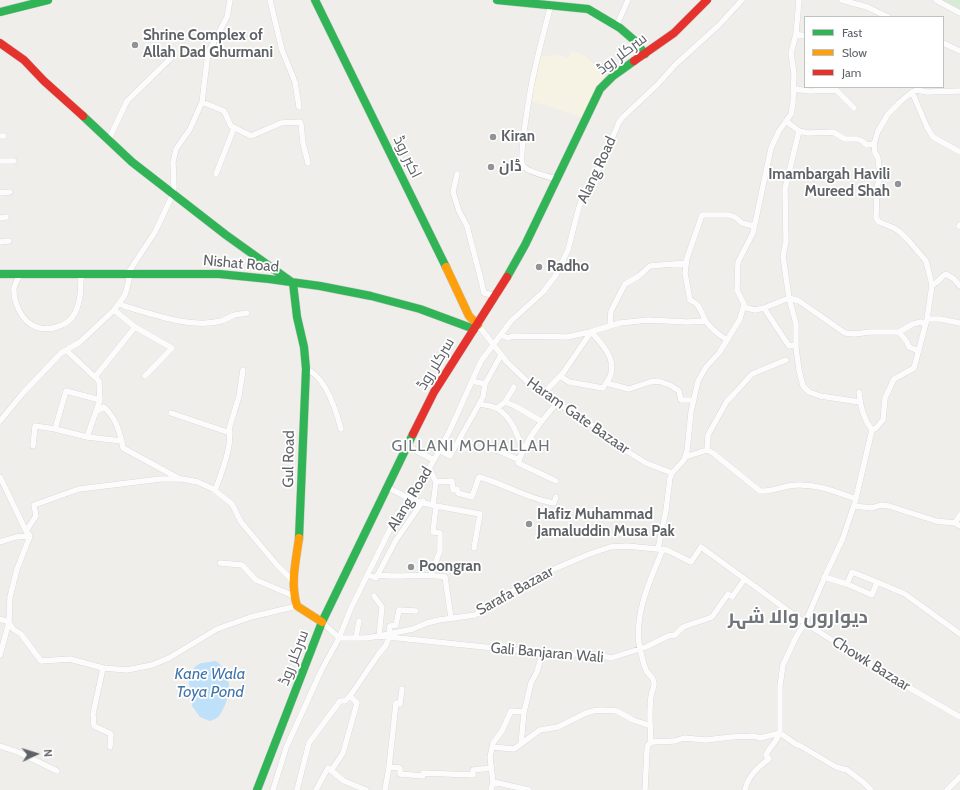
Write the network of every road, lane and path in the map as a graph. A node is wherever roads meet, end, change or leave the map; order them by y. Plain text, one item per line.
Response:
1 (48, 0) edge
2 (230, 0) edge
3 (270, 0) edge
4 (315, 0) edge
5 (497, 0) edge
6 (628, 0) edge
7 (707, 0) edge
8 (742, 0) edge
9 (799, 0) edge
10 (842, 0) edge
11 (936, 0) edge
12 (554, 3) edge
13 (0, 12) edge
14 (960, 13) edge
15 (886, 16) edge
16 (616, 27) junction
17 (796, 34) junction
18 (804, 36) edge
19 (0, 43) edge
20 (944, 43) edge
21 (960, 51) edge
22 (645, 54) junction
23 (172, 57) dead end
24 (794, 89) junction
25 (836, 89) edge
26 (960, 91) edge
27 (912, 92) junction
28 (202, 102) junction
29 (299, 106) dead end
30 (854, 108) dead end
31 (786, 121) junction
32 (234, 128) junction
33 (799, 131) junction
34 (109, 139) junction
35 (874, 144) junction
36 (960, 152) edge
37 (14, 160) dead end
38 (0, 162) edge
39 (308, 163) dead end
40 (216, 174) dead end
41 (457, 174) dead end
42 (557, 179) junction
43 (10, 192) dead end
44 (0, 193) edge
45 (173, 194) junction
46 (754, 226) junction
47 (9, 241) dead end
48 (0, 242) edge
49 (686, 263) junction
50 (128, 273) junction
51 (0, 274) edge
52 (20, 274) junction
53 (81, 274) junction
54 (293, 283) junction
55 (932, 285) junction
56 (960, 286) edge
57 (496, 296) junction
58 (789, 298) junction
59 (119, 303) junction
60 (743, 307) junction
61 (764, 308) junction
62 (114, 310) junction
63 (247, 313) dead end
64 (706, 321) junction
65 (926, 322) junction
66 (960, 323) edge
67 (610, 326) junction
68 (136, 327) junction
69 (476, 327) junction
70 (592, 332) junction
71 (899, 332) junction
72 (500, 335) junction
73 (727, 340) junction
74 (494, 345) junction
75 (796, 345) junction
76 (66, 350) junction
77 (919, 351) junction
78 (501, 355) junction
79 (786, 360) dead end
80 (306, 369) junction
81 (243, 370) dead end
82 (145, 376) dead end
83 (560, 376) junction
84 (95, 377) junction
85 (472, 381) junction
86 (606, 383) junction
87 (485, 384) junction
88 (514, 387) dead end
89 (859, 392) dead end
90 (543, 394) junction
91 (100, 400) junction
92 (693, 400) junction
93 (505, 402) junction
94 (860, 402) junction
95 (557, 403) junction
96 (479, 404) junction
97 (497, 408) junction
98 (97, 410) junction
99 (171, 412) dead end
100 (0, 421) edge
101 (541, 421) junction
102 (55, 429) junction
103 (341, 429) dead end
104 (872, 430) junction
105 (230, 433) junction
106 (87, 437) junction
107 (122, 441) junction
108 (33, 446) dead end
109 (408, 446) junction
110 (486, 448) dead end
111 (439, 450) junction
112 (522, 450) junction
113 (707, 450) junction
114 (685, 457) junction
115 (434, 460) junction
116 (519, 460) junction
117 (429, 468) junction
118 (672, 473) junction
119 (0, 477) edge
120 (182, 480) junction
121 (556, 481) dead end
122 (436, 482) junction
123 (387, 487) junction
124 (215, 490) junction
125 (556, 497) dead end
126 (856, 499) junction
127 (412, 500) junction
128 (423, 501) junction
129 (435, 505) junction
130 (854, 506) junction
131 (960, 515) edge
132 (958, 525) edge
133 (26, 531) junction
134 (389, 532) junction
135 (30, 536) junction
136 (398, 537) junction
137 (0, 542) edge
138 (474, 548) dead end
139 (662, 550) junction
140 (220, 564) dead end
141 (431, 574) junction
142 (368, 575) junction
143 (377, 575) junction
144 (824, 577) junction
145 (744, 580) junction
146 (293, 581) junction
147 (877, 582) junction
148 (847, 584) junction
149 (294, 596) junction
150 (374, 596) dead end
151 (297, 606) junction
152 (416, 611) dead end
153 (451, 618) junction
154 (0, 619) edge
155 (359, 621) dead end
156 (9, 622) junction
157 (322, 622) junction
158 (805, 623) junction
159 (960, 634) edge
160 (389, 635) junction
161 (379, 636) junction
162 (339, 638) junction
163 (356, 638) junction
164 (640, 649) junction
165 (542, 654) junction
166 (0, 655) edge
167 (103, 668) junction
168 (402, 689) dead end
169 (350, 696) junction
170 (524, 712) junction
171 (960, 717) edge
172 (651, 726) junction
173 (780, 733) junction
174 (651, 743) junction
175 (521, 744) junction
176 (0, 746) edge
177 (110, 747) dead end
178 (492, 747) junction
179 (389, 768) junction
180 (491, 768) junction
181 (331, 771) junction
182 (57, 772) dead end
183 (960, 776) edge
184 (493, 782) junction
185 (257, 790) edge
186 (273, 790) edge
187 (296, 790) edge
188 (316, 790) edge
189 (366, 790) edge
190 (385, 790) edge
191 (491, 790) edge
192 (529, 790) edge
193 (645, 790) edge
194 (745, 790) edge
195 (871, 790) edge
196 (947, 790) edge

1 - 13 street
2 - 28 street
3 - 29 street
4 - 69 street, اکبر روڈ
5 - 12 street
6 - 16 street
7 - 22 street, سرکلر روڈ
8 - 72 street, Alang Road
9 - 17 street
10 - 15 street
11 - 14 street
12 - 16 street
12 - 42 street
16 - 22 street
17 - 18 street
17 - 24 street
19 - 34 street
20 - 21 street
22 - 42 street, سرکلر روڈ
23 - 34 street
24 - 25 street
24 - 31 street
25 - 30 street
26 - 27 street
27 - 35 street
27 - 36 street
28 - 32 street
28 - 45 street
31 - 33 street
31 - 46 street
32 - 39 street
32 - 40 street
33 - 35 street
33 - 58 street
34 - 45 street
35 - 55 street
37 - 38 street
41 - 57 street
42 - 57 street, سرکلر روڈ
43 - 44 street
45 - 50 street
45 - 54 street
46 - 49 street
46 - 60 street
47 - 48 street
49 - 64 street
49 - 67 street
50 - 53 street, Nishat Road
50 - 54 street, Nishat Road
50 - 59 street
51 - 52 street, Nishat Road
52 - 53 street, Nishat Road
52 - 53 street
54 - 69 street, Nishat Road
54 - 80 street, Gul Road
55 - 56 street
55 - 65 street
57 - 69 street, سرکلر روڈ
58 - 61 street
58 - 71 street
58 - 75 street
59 - 62 street
59 - 63 street
60 - 61 street
60 - 73 street
61 - 75 street
62 - 68 street
62 - 76 street
64 - 67 street
64 - 73 street
65 - 66 street
65 - 71 street
65 - 77 street
67 - 70 street
68 - 82 street
68 - 84 street
69 - 74 street, Haram Gate Bazaar
69 - 109 street, سرکلر روڈ
70 - 72 street
70 - 83 street
70 - 86 street
71 - 77 street
72 - 74 street, Alang Road
73 - 92 street
74 - 78 street, Haram Gate Bazaar
74 - 85 street, Alang Road
75 - 94 street
76 - 84 street
76 - 100 street
77 - 104 street
78 - 87 street
78 - 90 street, Haram Gate Bazaar
79 - 113 street
80 - 103 street
80 - 146 street, Gul Road
81 - 105 street
83 - 86 street
83 - 90 street
84 - 91 street
85 - 87 street
85 - 111 street, Alang Road
86 - 92 street
87 - 96 street
88 - 93 street
89 - 94 street
90 - 95 street, Haram Gate Bazaar
91 - 98 street
91 - 102 street
92 - 114 street
93 - 97 street
93 - 101 street
94 - 104 street
95 - 101 street
95 - 118 street, Haram Gate Bazaar
96 - 97 street
96 - 111 street
97 - 112 street
98 - 106 street
98 - 107 street
99 - 105 street
101 - 112 street
102 - 106 street
102 - 108 street
104 - 126 street
105 - 124 street
106 - 107 street
107 - 120 street
109 - 115 street
109 - 123 street, سرکلر روڈ
110 - 116 street
111 - 115 street, Alang Road
112 - 116 street
113 - 114 street
113 - 126 street
114 - 118 street
115 - 117 street, Alang Road
116 - 121 street
117 - 122 street
117 - 127 street, Alang Road
118 - 139 street
119 - 133 street
120 - 124 street
120 - 133 street
122 - 125 street
122 - 129 street
123 - 127 street
123 - 157 street, سرکلر روڈ
124 - 146 street
126 - 130 street
127 - 128 street
127 - 134 street, Alang Road
128 - 129 street
128 - 136 street
129 - 138 street
129 - 141 street
130 - 132 street
130 - 144 street
131 - 132 street
133 - 135 street
134 - 136 street
134 - 142 street, Alang Road
135 - 137 street
135 - 156 street
136 - 143 street
139 - 145 street, Chowk Bazaar
139 - 153 street, Sarafa Bazaar
139 - 164 street
140 - 149 street
141 - 143 street
141 - 153 street
142 - 143 street
142 - 162 street, Alang Road
144 - 148 street
144 - 158 street
145 - 158 street, Chowk Bazaar
145 - 164 street, Gali Banjaran Wali
146 - 149 street, Gul Road
147 - 148 street
147 - 148 street
147 - 159 street
149 - 151 street, Gul Road
150 - 161 street
151 - 157 street
151 - 167 street
152 - 160 street
153 - 160 street, Sarafa Bazaar
154 - 156 street
155 - 163 street
156 - 166 street
156 - 167 street
157 - 162 street
157 - 185 street, سرکلر روڈ
158 - 171 street, Chowk Bazaar
158 - 173 street
160 - 161 street, Sarafa Bazaar
160 - 165 street, Gali Banjaran Wali
160 - 169 street
161 - 163 street, Sarafa Bazaar
162 - 163 street, Sarafa Bazaar
162 - 186 street, Alang Road
164 - 165 street, Gali Banjaran Wali
164 - 172 street
165 - 170 street
167 - 177 street
168 - 179 street
169 - 181 street
169 - 187 street
170 - 175 street
170 - 178 street
172 - 174 street
172 - 175 street
173 - 174 street
173 - 194 street
173 - 195 street
174 - 193 street
175 - 178 street
176 - 182 street
178 - 180 street
179 - 180 street
179 - 190 street
180 - 184 street
181 - 188 street
181 - 189 street
183 - 196 street
184 - 191 street
184 - 192 street

